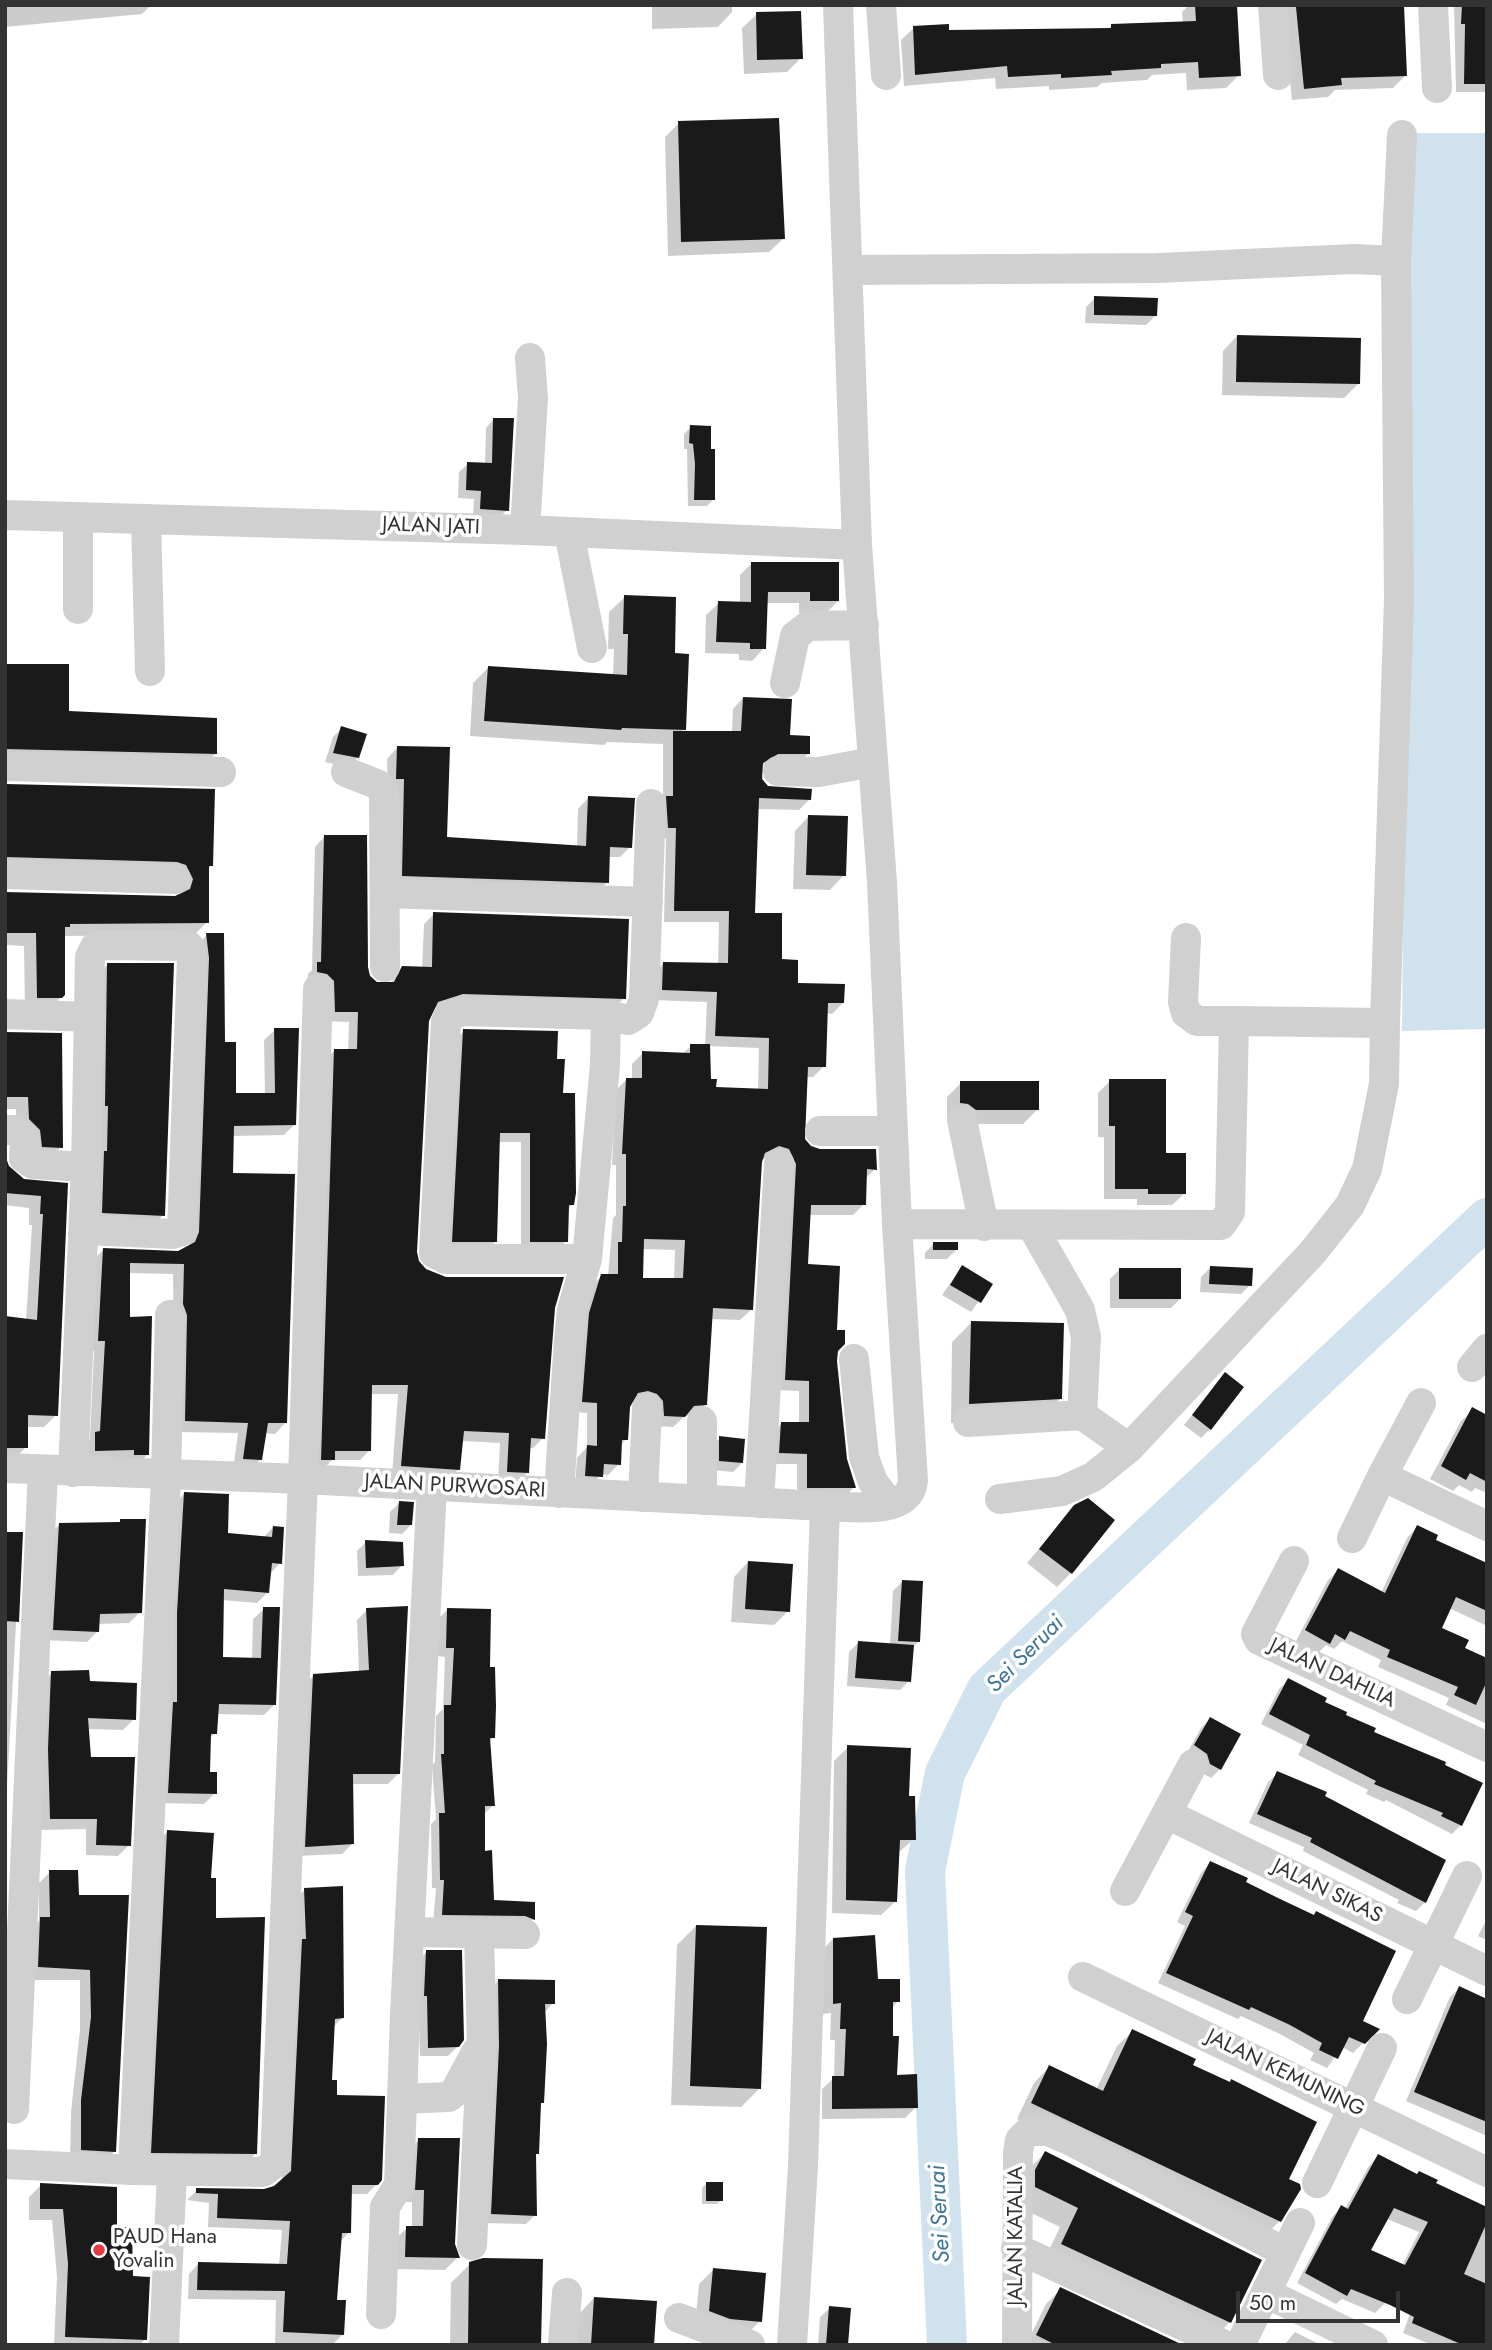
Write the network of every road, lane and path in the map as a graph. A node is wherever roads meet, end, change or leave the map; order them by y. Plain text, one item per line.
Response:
1 (838, 5) edge
2 (1273, 5) edge
3 (1433, 5) edge
4 (886, 6) edge
5 (886, 75) dead end
6 (1278, 75) dead end
7 (1437, 88) dead end
8 (1402, 135) dead end
9 (1396, 261) junction
10 (848, 270) junction
11 (530, 358) dead end
12 (5, 515) edge
13 (78, 517) junction
14 (146, 519) junction
15 (525, 530) junction
16 (569, 532) junction
17 (857, 544) junction
18 (78, 609) dead end
19 (864, 625) junction
20 (593, 648) dead end
21 (150, 671) dead end
22 (785, 683) dead end
23 (873, 762) junction
24 (5, 766) edge
25 (778, 771) dead end
26 (221, 772) dead end
27 (346, 772) dead end
28 (651, 804) dead end
29 (5, 874) edge
30 (176, 879) dead end
31 (385, 892) junction
32 (648, 902) junction
33 (1186, 938) dead end
34 (385, 967) dead end
35 (318, 989) dead end
36 (5, 1014) edge
37 (606, 1016) junction
38 (91, 1017) junction
39 (1234, 1021) junction
40 (1385, 1023) junction
41 (961, 1120) dead end
42 (5, 1130) edge
43 (820, 1131) dead end
44 (892, 1131) junction
45 (779, 1163) dead end
46 (86, 1167) junction
47 (897, 1224) junction
48 (984, 1226) junction
49 (1032, 1226) junction
50 (83, 1230) junction
51 (587, 1259) junction
52 (170, 1315) dead end
53 (854, 1359) dead end
54 (1421, 1404) dead end
55 (647, 1408) dead end
56 (1082, 1416) junction
57 (702, 1421) dead end
58 (968, 1422) dead end
59 (1129, 1448) junction
60 (5, 1468) edge
61 (43, 1470) junction
62 (73, 1472) junction
63 (1382, 1476) junction
64 (166, 1477) junction
65 (303, 1479) junction
66 (432, 1486) junction
67 (559, 1493) junction
68 (643, 1497) junction
69 (1000, 1499) dead end
70 (702, 1500) junction
71 (759, 1503) junction
72 (897, 1503) junction
73 (825, 1506) junction
74 (1487, 1526) edge
75 (1352, 1538) dead end
76 (1294, 1561) dead end
77 (1487, 1746) edge
78 (1193, 1764) dead end
79 (1167, 1814) junction
80 (1467, 1875) dead end
81 (1125, 1891) dead end
82 (411, 1931) junction
83 (479, 1933) junction
84 (525, 1934) dead end
85 (1434, 1946) junction
86 (1487, 1971) edge
87 (1083, 1977) dead end
88 (1407, 1999) dead end
89 (482, 2045) junction
90 (1382, 2048) dead end
91 (402, 2099) junction
92 (1352, 2106) junction
93 (15, 2109) dead end
94 (5, 2164) edge
95 (133, 2170) junction
96 (172, 2172) junction
97 (1487, 2172) edge
98 (1317, 2183) dead end
99 (1300, 2223) dead end
100 (472, 2245) dead end
101 (1016, 2248) junction
102 (1284, 2252) junction
103 (566, 2293) dead end
104 (1266, 2293) junction
105 (381, 2315) dead end
106 (679, 2318) dead end
107 (164, 2345) edge
108 (563, 2345) edge
109 (750, 2345) edge
110 (792, 2345) edge
111 (1017, 2345) edge
112 (1226, 2345) edge
113 (1240, 2345) edge
114 (1373, 2345) edge

1 - 10 street
2 - 6 street
3 - 7 street
4 - 5 street
8 - 9 street
9 - 10 street
9 - 40 street
10 - 17 street
11 - 15 street
12 - 13 street, JALAN JATI
13 - 14 street, JALAN JATI
13 - 18 street
14 - 15 street, JALAN JATI
14 - 21 street
15 - 16 street, JALAN JATI
16 - 17 street, JALAN JATI
16 - 20 street
17 - 19 street
19 - 22 street
19 - 23 street
23 - 25 street
23 - 44 street
24 - 26 street
27 - 31 street
28 - 32 street
29 - 30 street
31 - 32 street
31 - 34 street
32 - 37 street
33 - 39 street
35 - 65 street
36 - 38 street
37 - 51 street
37 - 51 street
38 - 46 street
38 - 50 street
39 - 40 street
39 - 49 street
40 - 59 street
41 - 48 street
42 - 46 street
43 - 44 street
44 - 47 street
45 - 71 street
46 - 50 street
47 - 48 street
47 - 72 street
48 - 49 street
49 - 56 street
50 - 62 street
51 - 67 street
52 - 64 street
53 - 72 street
54 - 63 street
55 - 68 street
56 - 58 street
56 - 59 street
57 - 70 street
59 - 69 street
60 - 61 street, JALAN PURWOSARI
61 - 62 street, JALAN PURWOSARI
61 - 93 street
62 - 64 street, JALAN PURWOSARI
63 - 74 street
63 - 75 street
64 - 65 street, JALAN PURWOSARI
64 - 95 street
65 - 66 street, JALAN PURWOSARI
65 - 96 street
66 - 67 street, JALAN PURWOSARI
66 - 82 street
67 - 68 street, JALAN PURWOSARI
68 - 70 street, JALAN PURWOSARI
70 - 71 street, JALAN PURWOSARI
71 - 73 street, JALAN PURWOSARI
72 - 73 street, JALAN PURWOSARI
73 - 110 street
76 - 77 street, JALAN DAHLIA
78 - 79 street
79 - 81 street
79 - 85 street, JALAN SIKAS
80 - 85 street
82 - 83 street
82 - 91 street
83 - 84 street
83 - 89 street
85 - 86 street, JALAN SIKAS
85 - 88 street
87 - 92 street, JALAN KEMUNING
89 - 91 street
89 - 100 street
90 - 92 street
91 - 105 street
92 - 97 street, JALAN KEMUNING
92 - 98 street
94 - 95 street
95 - 96 street
96 - 107 street
99 - 102 street
101 - 102 street, JALAN KATALIA
101 - 111 street, JALAN KATALIA
101 - 112 street
102 - 104 street
103 - 108 street
104 - 113 street
104 - 114 street
106 - 109 street

